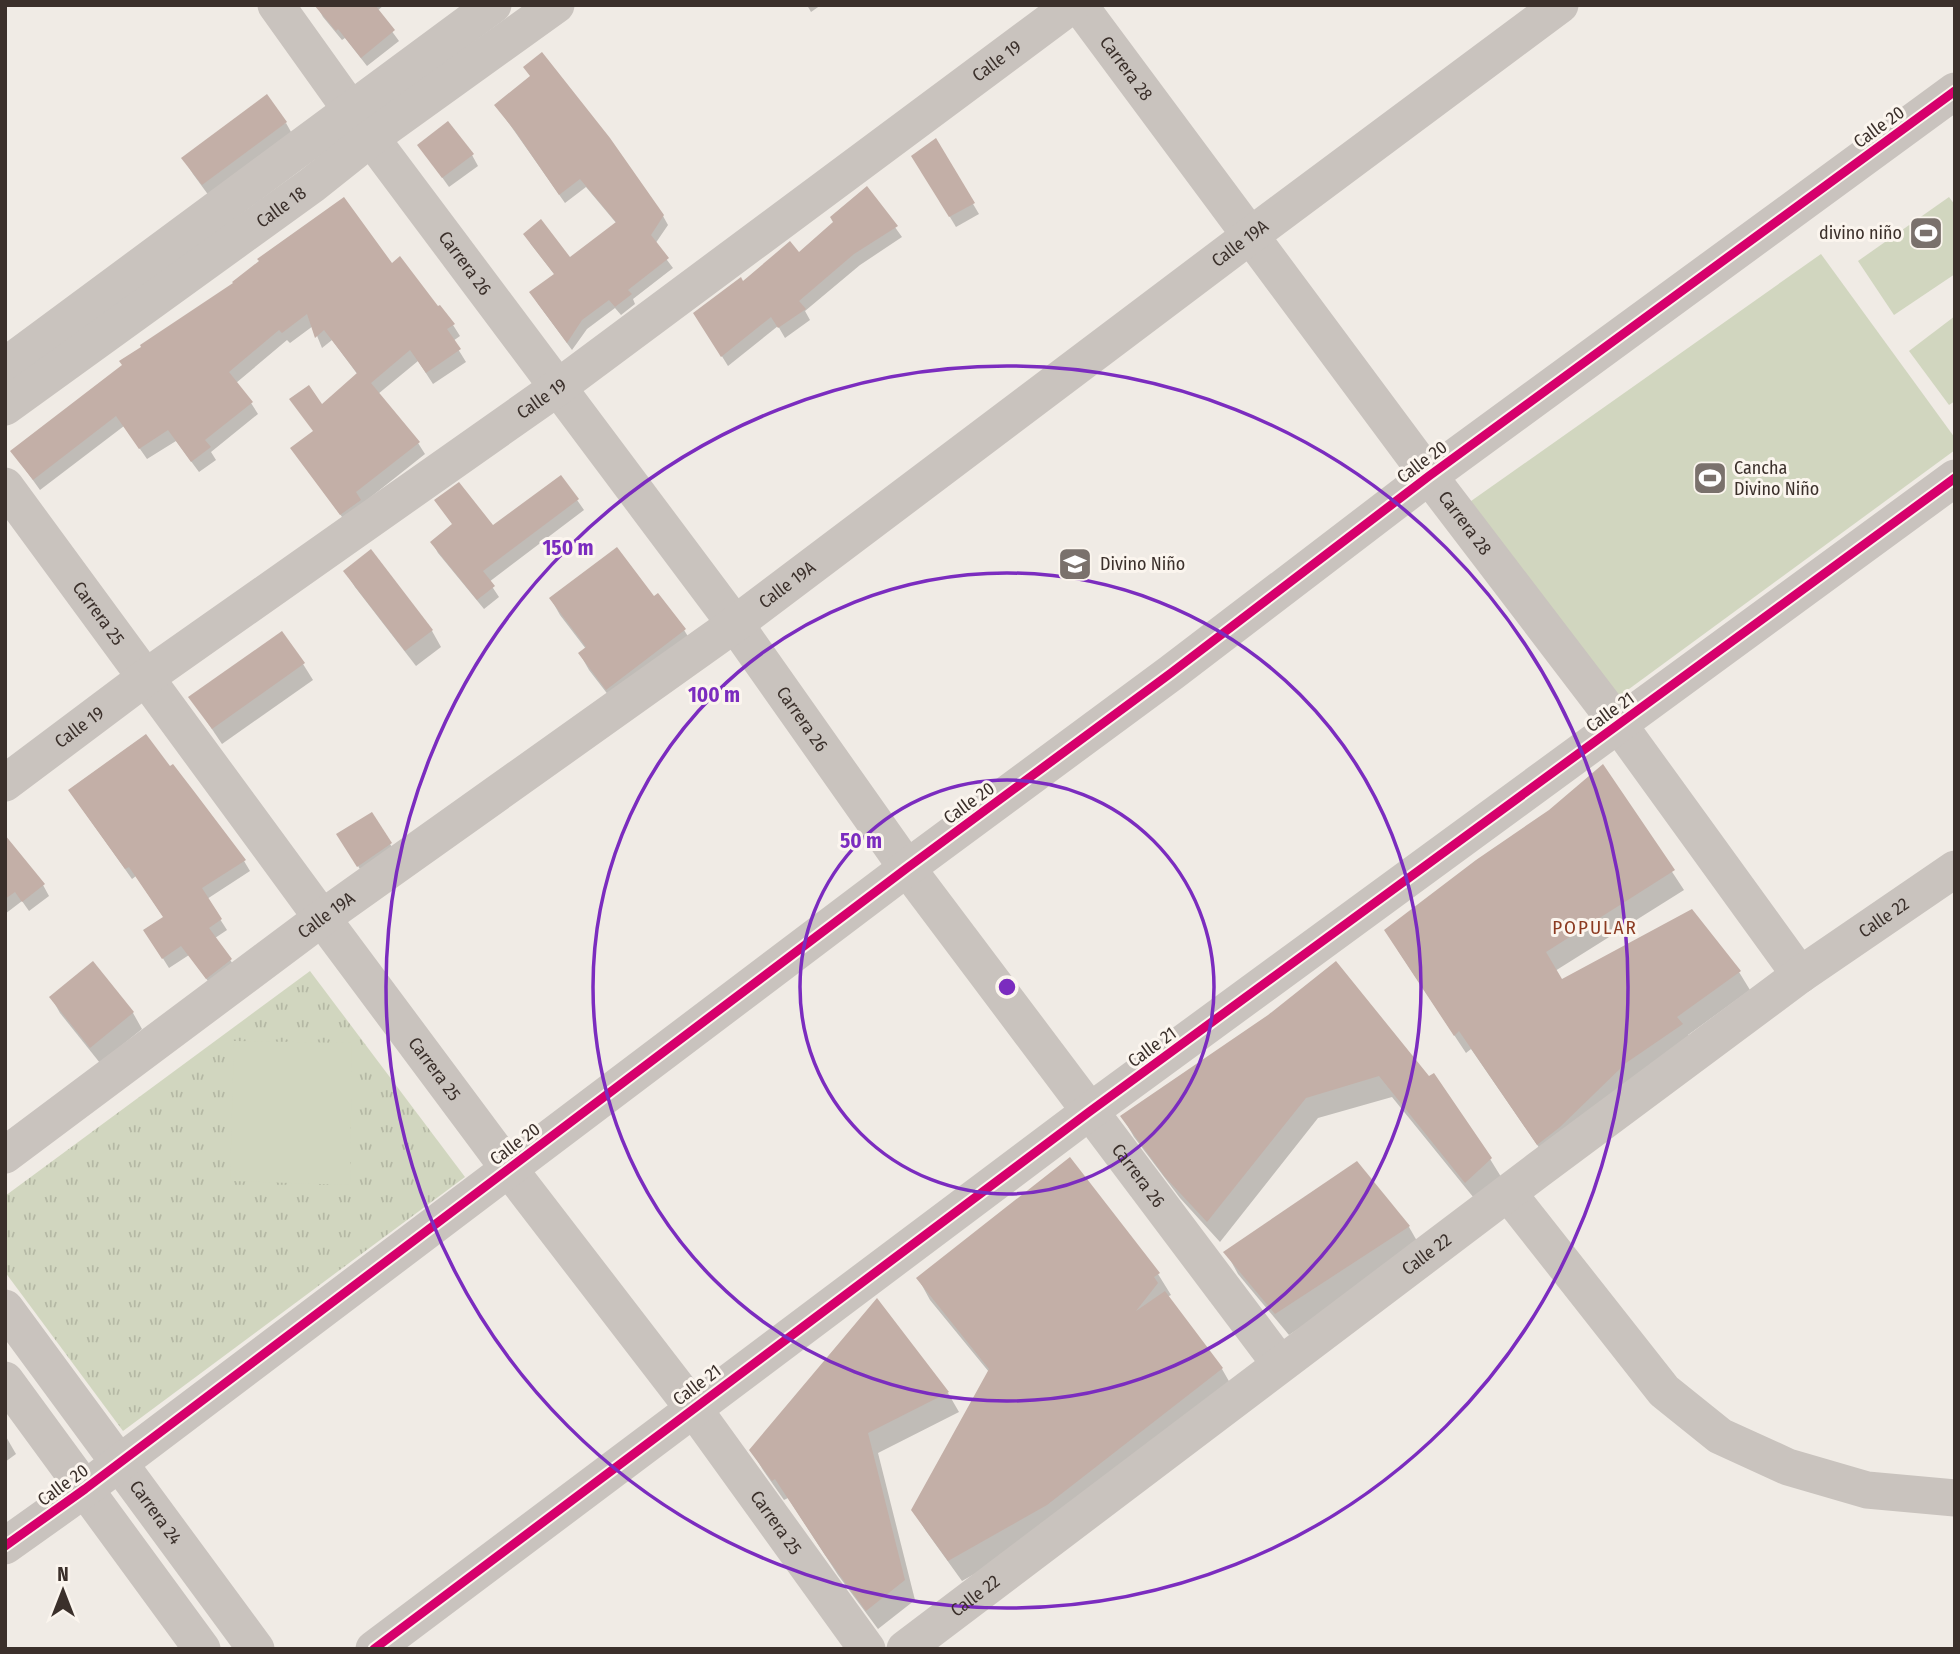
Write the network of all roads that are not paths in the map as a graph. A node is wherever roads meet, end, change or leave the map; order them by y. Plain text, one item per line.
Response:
1 (276, 5) edge
2 (493, 5) edge
3 (556, 5) edge
4 (1072, 5) edge
5 (1079, 5) edge
6 (1560, 5) edge
7 (1955, 90) edge
8 (360, 124) junction
9 (1251, 235) junction
10 (5, 366) edge
11 (557, 388) junction
12 (5, 407) edge
13 (1429, 476) junction
14 (1955, 478) edge
15 (5, 485) edge
16 (735, 624) junction
17 (145, 678) junction
18 (1619, 725) junction
19 (5, 783) edge
20 (907, 868) junction
21 (1955, 869) edge
22 (322, 918) junction
23 (1800, 975) junction
24 (1089, 1112) junction
25 (5, 1155) edge
26 (509, 1169) junction
27 (1508, 1193) junction
28 (5, 1308) edge
29 (1280, 1364) junction
30 (5, 1380) edge
31 (693, 1408) junction
32 (119, 1463) junction
33 (85, 1489) junction
34 (1955, 1498) edge
35 (5, 1546) edge
36 (202, 1649) edge
37 (256, 1649) edge
38 (374, 1649) edge
39 (867, 1649) edge
40 (905, 1649) edge

1 - 8 street, Carrera 26
2 - 8 street, Calle 18
3 - 8 street, Calle 18
4 - 11 street, Calle 19
5 - 9 street, Carrera 28
6 - 9 street, Calle 19A
7 - 13 street, Calle 20
8 - 10 street, Calle 18
8 - 11 street, Carrera 26
8 - 12 street, Calle 18
9 - 13 street, Carrera 28
9 - 16 street, Calle 19A
11 - 16 street, Carrera 26
11 - 17 street, Calle 19
13 - 18 street, Carrera 28
13 - 20 street, Calle 20
14 - 18 street, Calle 21
15 - 17 street, Carrera 25
16 - 20 street, Carrera 26
16 - 22 street, Calle 19A
17 - 19 street, Calle 19
17 - 22 street, Carrera 25
18 - 23 street, Carrera 28
18 - 24 street, Calle 21
20 - 24 street, Carrera 26
20 - 26 street, Calle 20
21 - 23 street, Calle 22
22 - 25 street, Calle 19A
22 - 26 street, Carrera 25
23 - 27 street, Calle 22
24 - 29 street, Carrera 26
24 - 31 street, Calle 21
26 - 31 street, Carrera 25
26 - 32 street, Calle 20
27 - 29 street, Calle 22
27 - 34 street
28 - 32 street, Carrera 24
29 - 40 street, Calle 22
30 - 33 street
31 - 38 street, Calle 21
31 - 39 street, Carrera 25
32 - 33 street, Calle 20
32 - 37 street, Carrera 24
33 - 35 street, Calle 20
33 - 36 street

